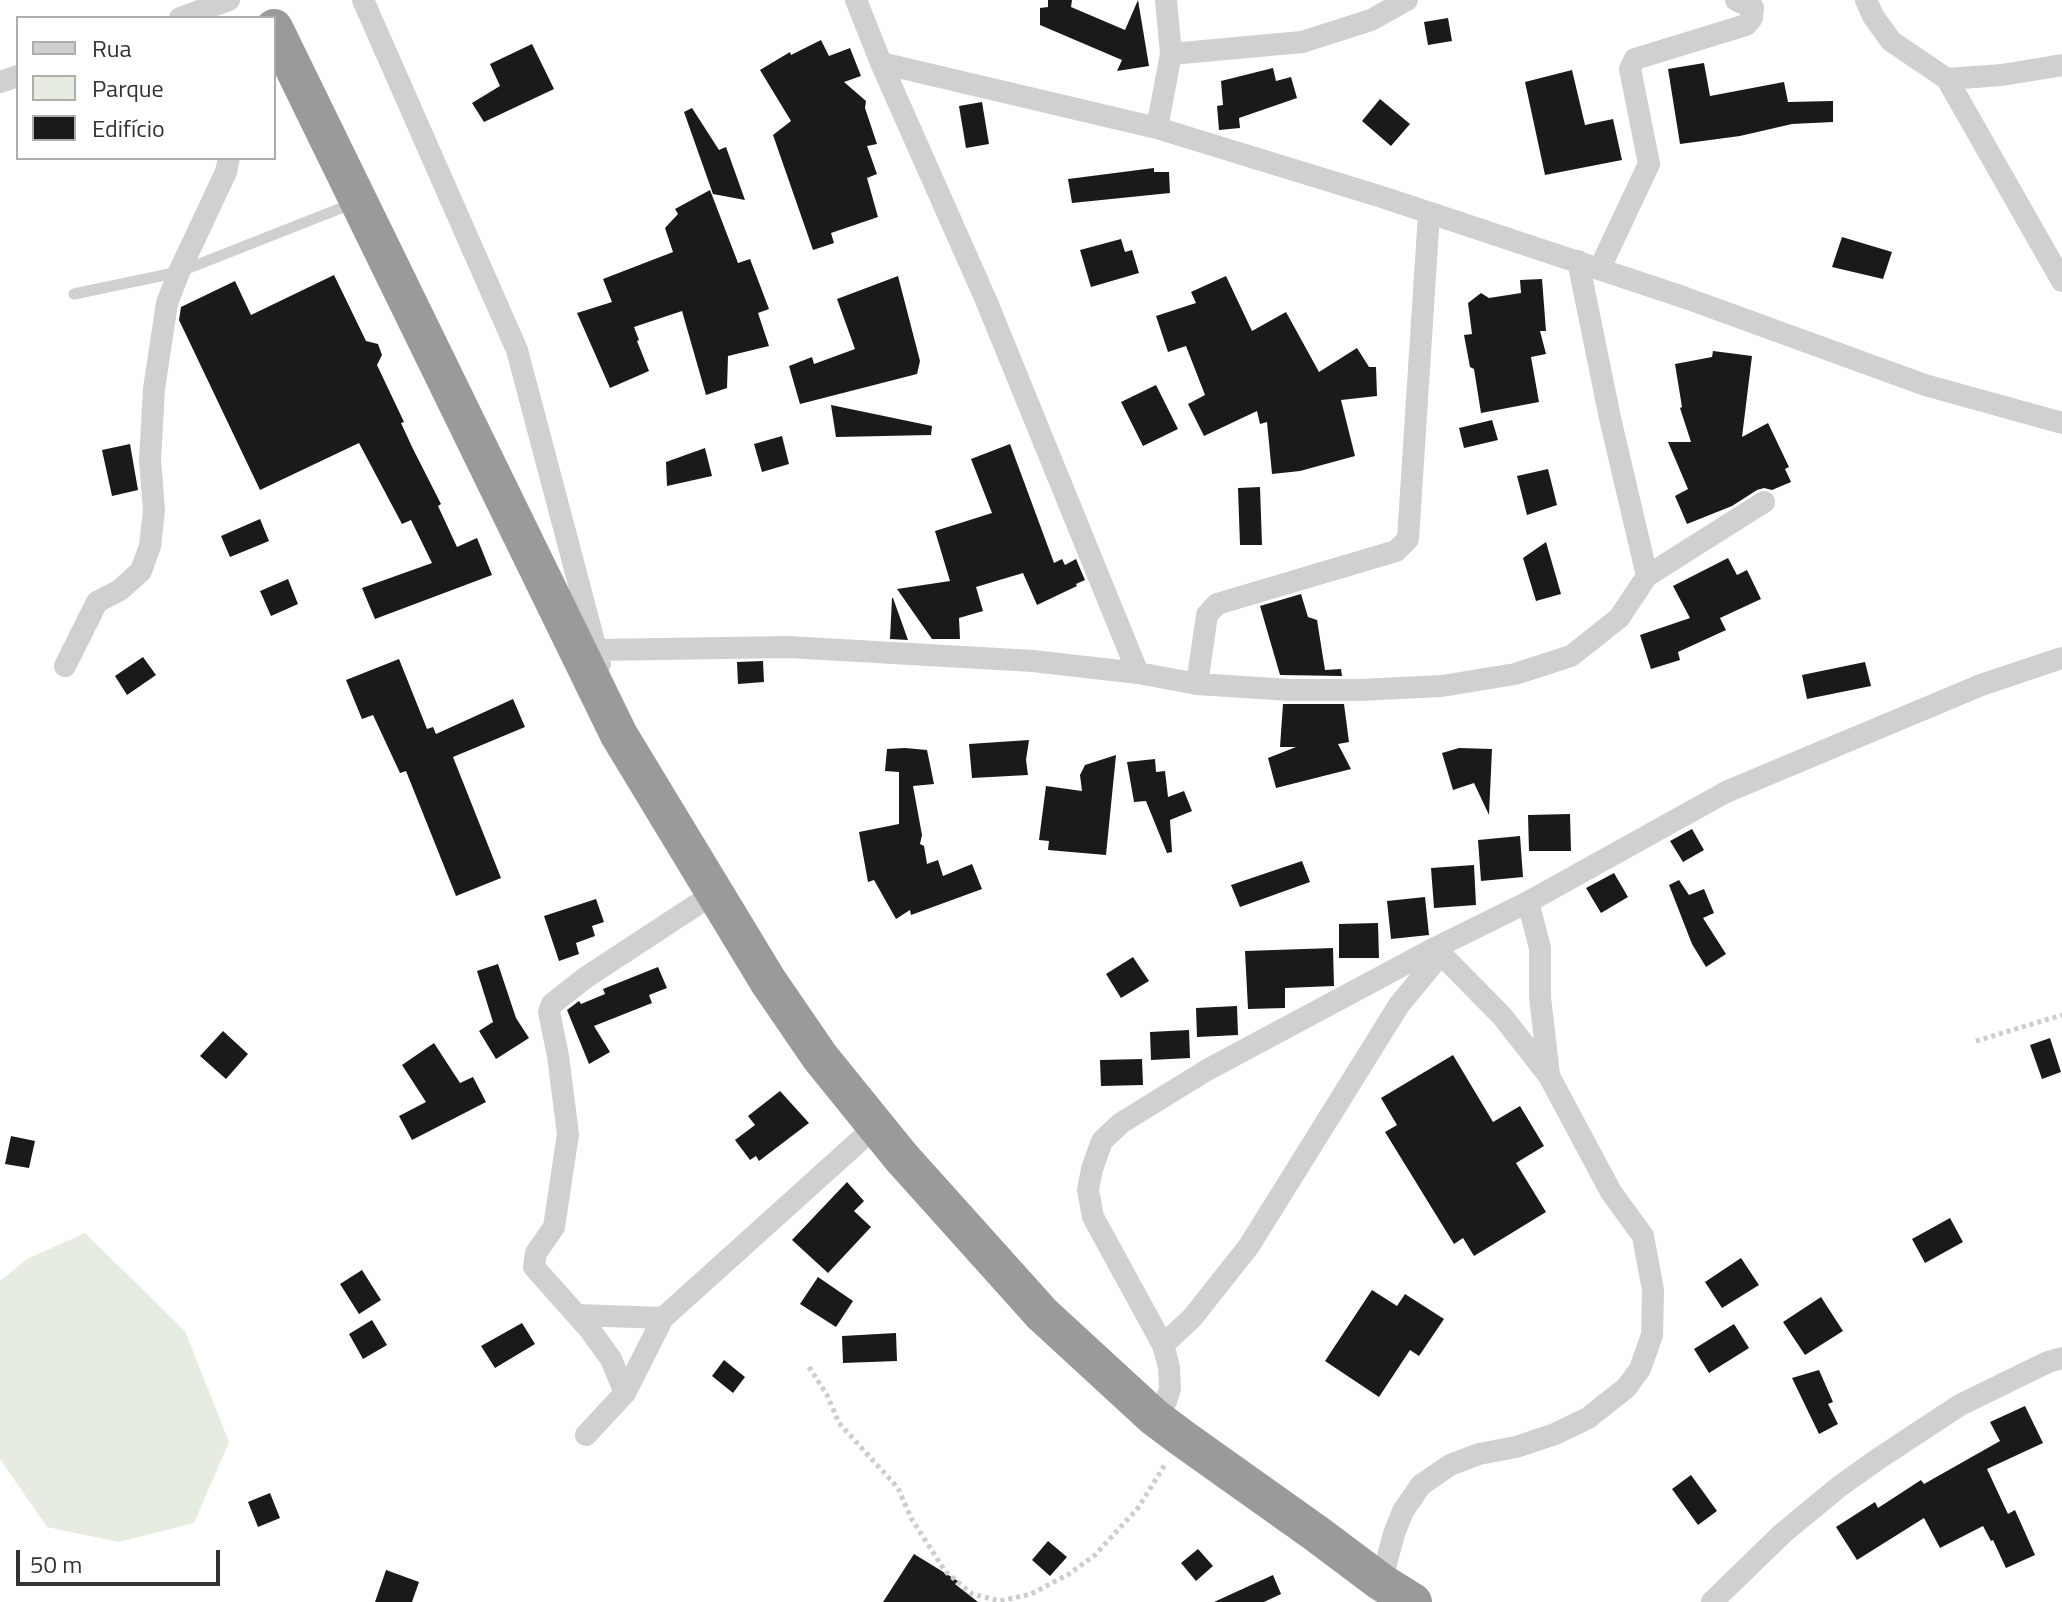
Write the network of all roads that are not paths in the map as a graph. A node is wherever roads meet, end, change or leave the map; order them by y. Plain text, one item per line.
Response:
1 (363, 0) edge
2 (856, 0) edge
3 (1166, 0) edge
4 (1407, 0) edge
5 (1736, 0) edge
6 (1866, 0) edge
7 (224, 7) edge
8 (188, 16) edge
9 (276, 32) edge
10 (1171, 54) junction
11 (881, 63) junction
12 (2062, 65) edge
13 (1947, 79) junction
14 (1157, 128) junction
15 (228, 160) edge
16 (358, 201) junction
17 (1429, 214) junction
18 (1578, 261) junction
19 (1600, 268) junction
20 (179, 272) junction
21 (2062, 281) edge
22 (74, 294) dead end
23 (2062, 423) edge
24 (1764, 502) dead end
25 (1647, 576) junction
26 (597, 650) junction
27 (2062, 658) edge
28 (65, 666) dead end
29 (1138, 673) junction
30 (1197, 684) junction
31 (619, 735) junction
32 (713, 894) junction
33 (1528, 902) junction
34 (1438, 951) junction
35 (1549, 1076) junction
36 (876, 1126) junction
37 (577, 1315) junction
38 (663, 1318) junction
39 (1163, 1345) junction
40 (2062, 1358) edge
41 (625, 1393) junction
42 (1168, 1428) junction
43 (586, 1435) dead end
44 (1381, 1582) junction
45 (1413, 1602) edge
46 (1712, 1602) edge

1 - 26 street
2 - 11 street
3 - 10 street
4 - 10 street
5 - 19 street
6 - 13 street
7 - 8 street
9 - 16 highway
10 - 14 street
11 - 14 street
11 - 29 street
12 - 13 street
13 - 21 street
14 - 17 street
15 - 20 street
16 - 20 lane
16 - 31 highway
17 - 18 street
17 - 30 street
18 - 19 street
18 - 25 street
19 - 23 street
20 - 22 lane
20 - 28 street
24 - 25 street
25 - 30 street
26 - 29 street
26 - 31 street
27 - 33 street
29 - 30 street
31 - 32 highway
32 - 36 highway
32 - 37 street
33 - 34 street
33 - 35 street
34 - 35 street
34 - 39 street
34 - 39 street
35 - 44 street
36 - 38 street
36 - 42 highway
37 - 38 street
37 - 41 street
38 - 41 street
39 - 42 street
40 - 46 street
41 - 43 street
42 - 44 highway
44 - 45 highway

